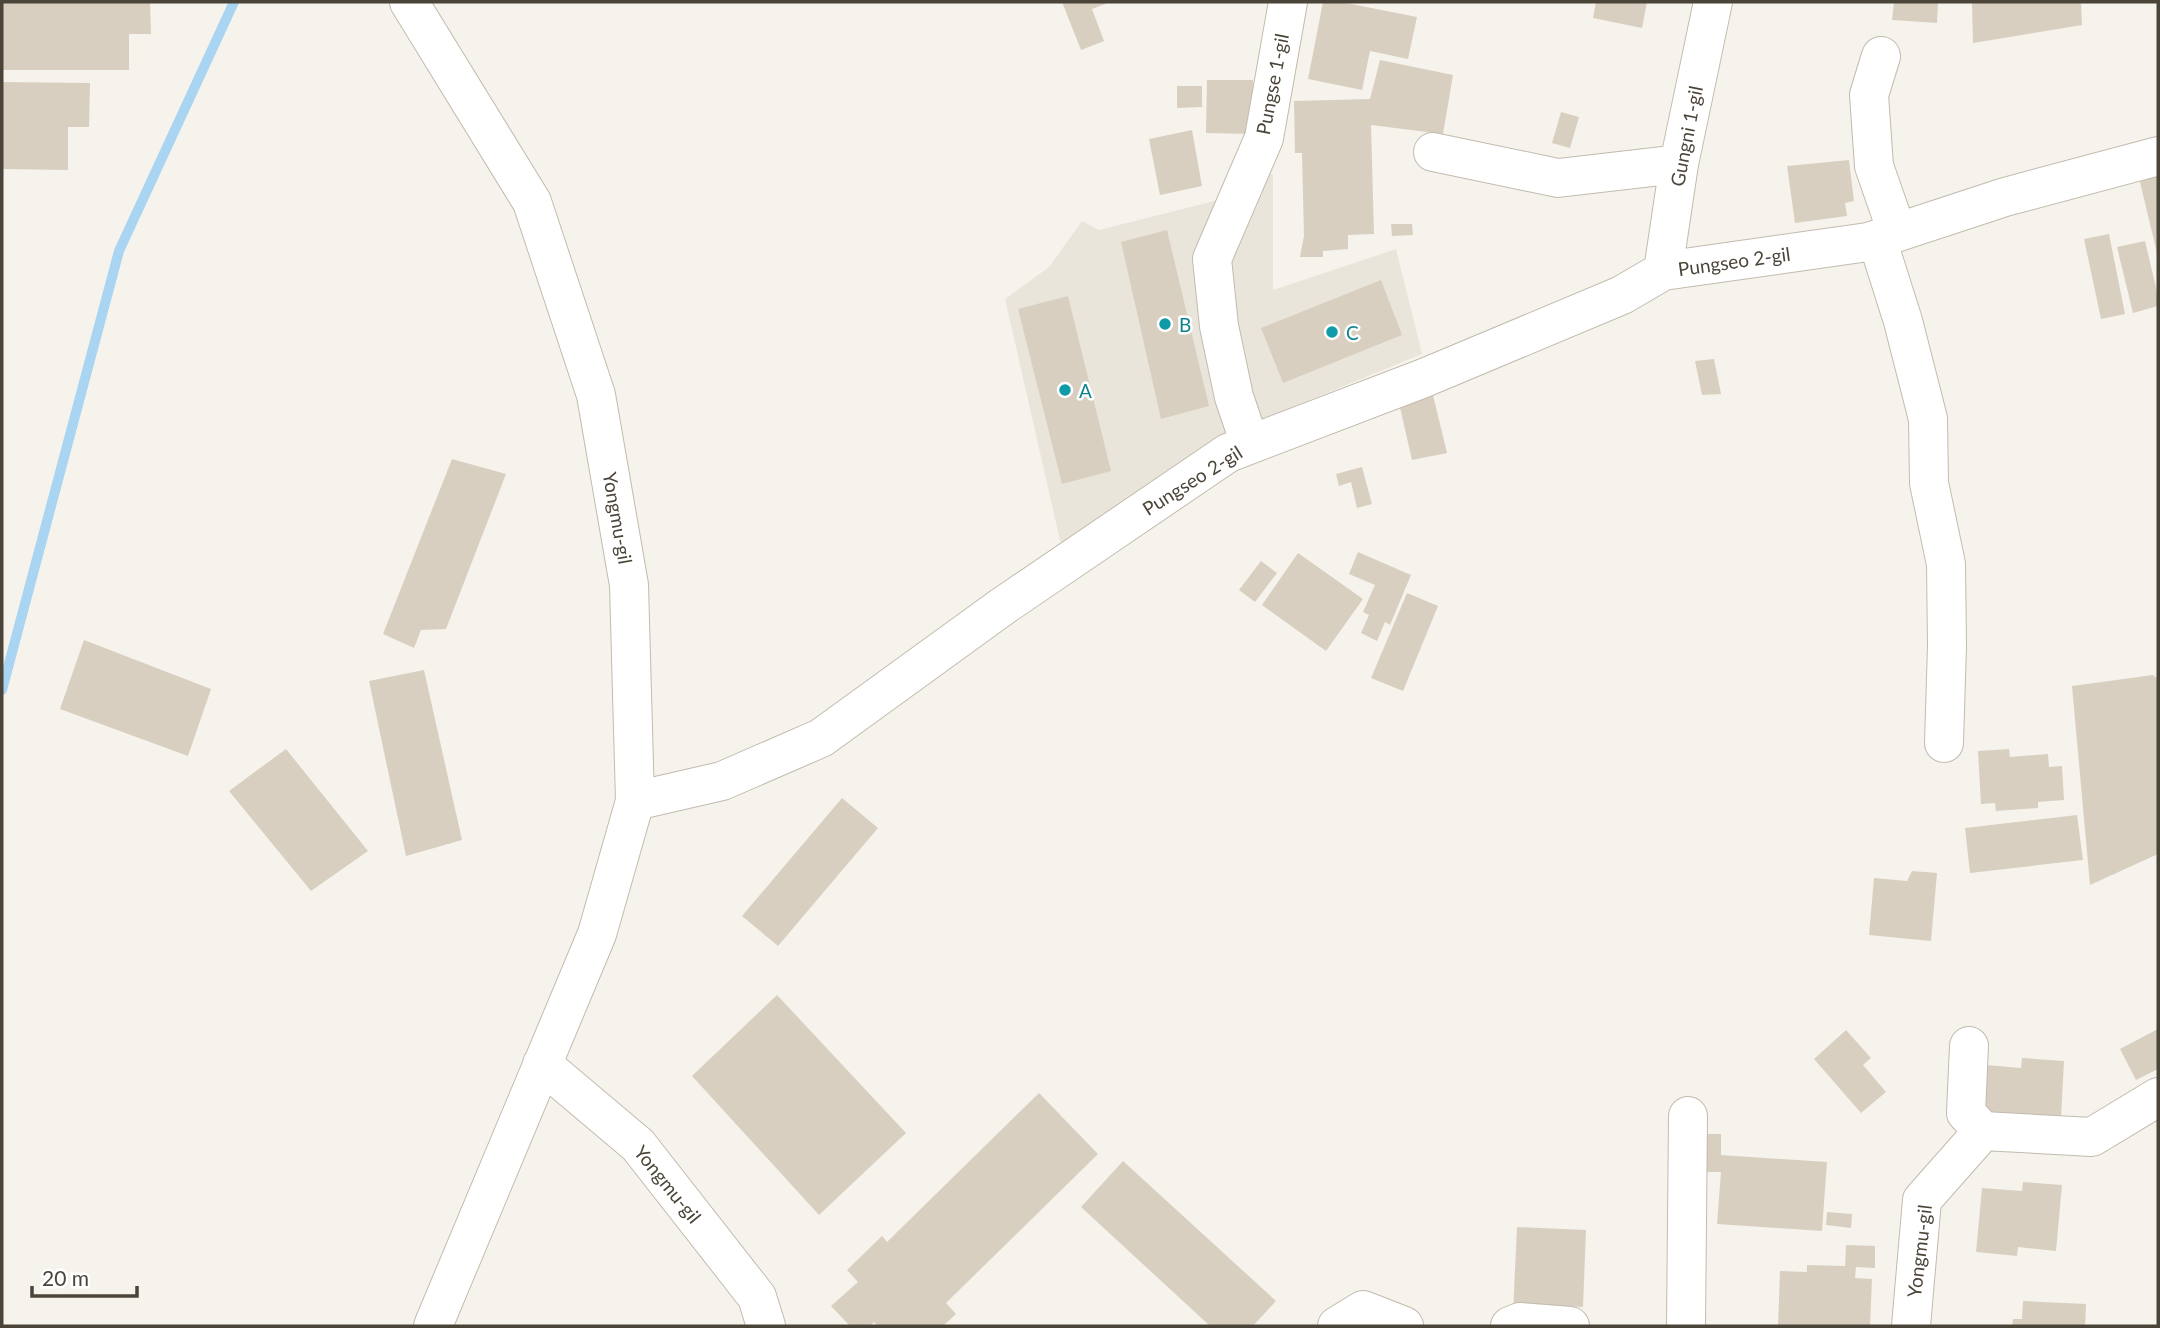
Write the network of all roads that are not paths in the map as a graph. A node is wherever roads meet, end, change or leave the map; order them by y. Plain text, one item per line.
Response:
1 (409, 2) edge
2 (1288, 2) edge
3 (1713, 2) edge
4 (1881, 57) dead end
5 (1433, 152) dead end
6 (2158, 156) edge
7 (1679, 164) junction
8 (1887, 236) junction
9 (1663, 271) junction
10 (1250, 444) junction
11 (1944, 743) dead end
12 (635, 801) junction
13 (1969, 1046) dead end
14 (542, 1064) junction
15 (2158, 1097) edge
16 (1688, 1116) dead end
17 (1983, 1131) junction
18 (433, 1326) edge
19 (766, 1326) edge
20 (1337, 1326) edge
21 (1404, 1326) edge
22 (1510, 1326) edge
23 (1570, 1326) edge
24 (1686, 1326) edge
25 (1911, 1326) edge

1 - 12 street, Yongmu-gil
2 - 10 street, Pungse 1-gil
3 - 7 street, Gungni 1-gil
4 - 8 street
5 - 7 street
6 - 8 street, Pungseo 2-gil
7 - 9 street, Gungni 1-gil
8 - 9 street, Pungseo 2-gil
8 - 11 street
9 - 10 street, Pungseo 2-gil
10 - 12 street, Pungseo 2-gil
12 - 14 street, Yongmu-gil
13 - 17 street
14 - 18 street, Yongmu-gil
14 - 19 street, Yongmu-gil
15 - 17 street
16 - 24 street
17 - 25 street, Yongmu-gil
20 - 21 street
22 - 23 street

